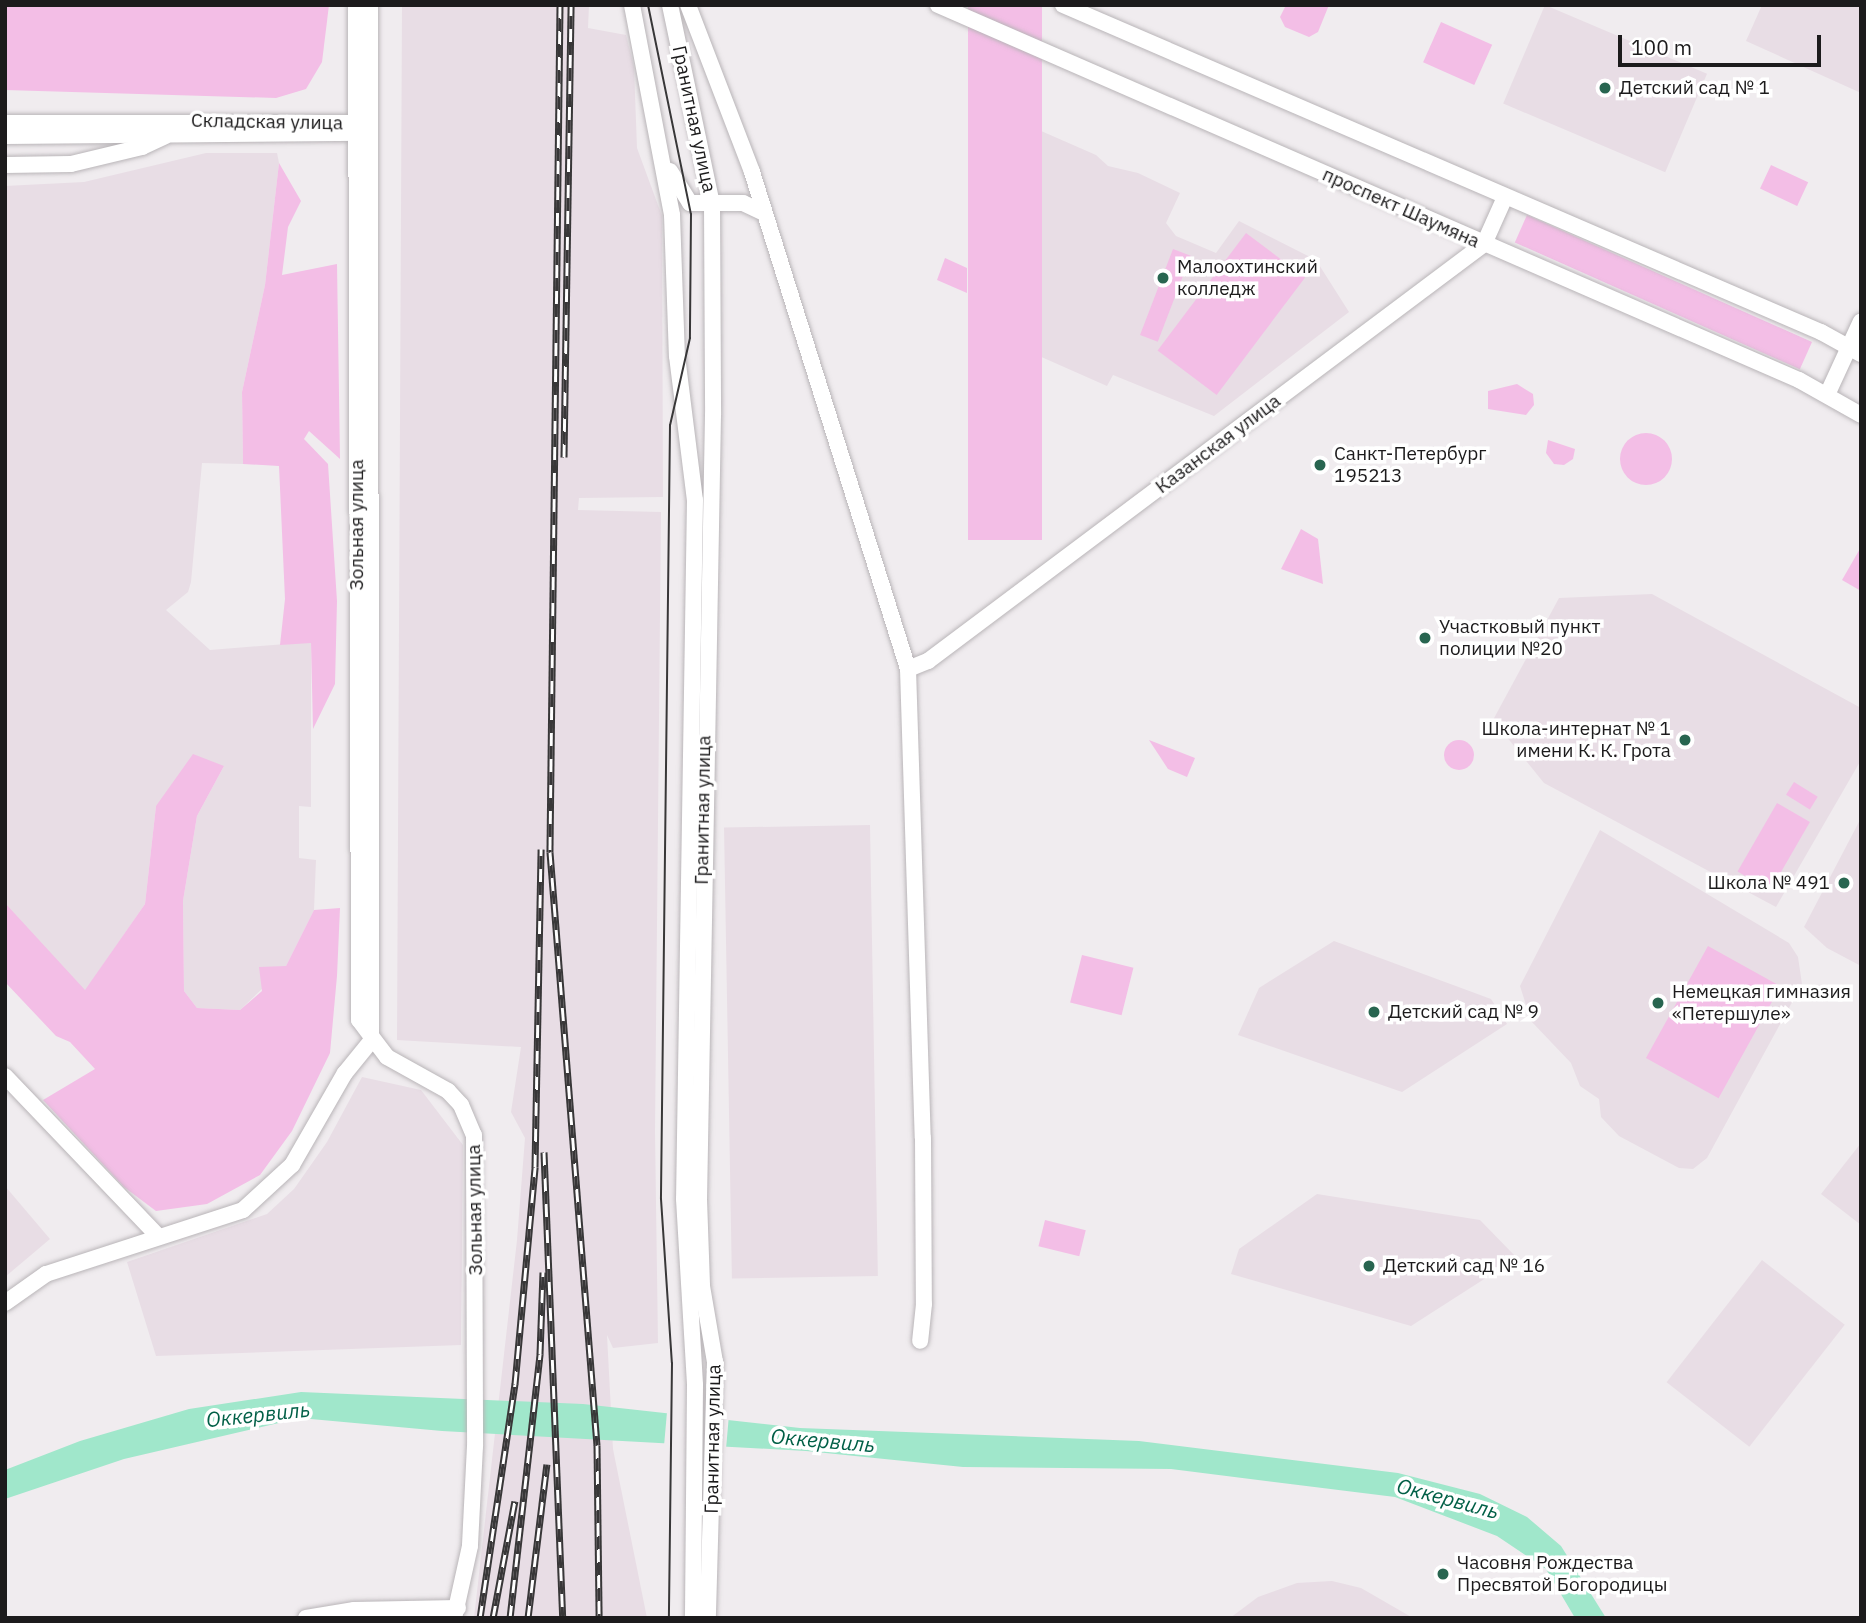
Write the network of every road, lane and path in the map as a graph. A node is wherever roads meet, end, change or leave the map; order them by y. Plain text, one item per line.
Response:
1 (356, 5) edge
2 (370, 5) edge
3 (632, 5) edge
4 (670, 5) edge
5 (688, 5) edge
6 (938, 5) edge
7 (1063, 5) edge
8 (5, 122) edge
9 (361, 130) junction
10 (173, 133) junction
11 (5, 136) edge
12 (663, 158) junction
13 (5, 165) edge
14 (1505, 197) junction
15 (712, 205) junction
16 (762, 212) junction
17 (1483, 244) junction
18 (1861, 321) edge
19 (1855, 351) edge
20 (1827, 395) junction
21 (1861, 415) edge
22 (908, 670) junction
23 (370, 1041) junction
24 (5, 1076) edge
25 (158, 1236) junction
26 (5, 1303) edge
27 (920, 1341) dead end
28 (456, 1613) edge
29 (306, 1618) edge
30 (693, 1618) edge
31 (708, 1618) edge

1 - 9 street, Зольная улица
2 - 9 street, Зольная улица
3 - 12 street, Гранитная улица
4 - 15 street, Гранитная улица
5 - 16 street, Гранитная улица
6 - 17 street, проспект Шаумяна
7 - 14 street
8 - 9 street, Складская улица
9 - 10 street, Складская улица
9 - 23 street, Зольная улица
10 - 11 street, Складская улица
10 - 13 street
12 - 15 street
12 - 30 street, Гранитная улица
14 - 17 street, Казанская улица
14 - 19 street
15 - 16 street
15 - 31 street, Гранитная улица
16 - 22 street, Гранитная улица
17 - 20 street, проспект Шаумяна
17 - 22 street, Казанская улица
18 - 19 street
19 - 20 street
20 - 21 street, проспект Шаумяна
22 - 27 street, Гранитная улица
23 - 25 street
23 - 28 street, Зольная улица
24 - 25 street
25 - 26 street
28 - 29 street

